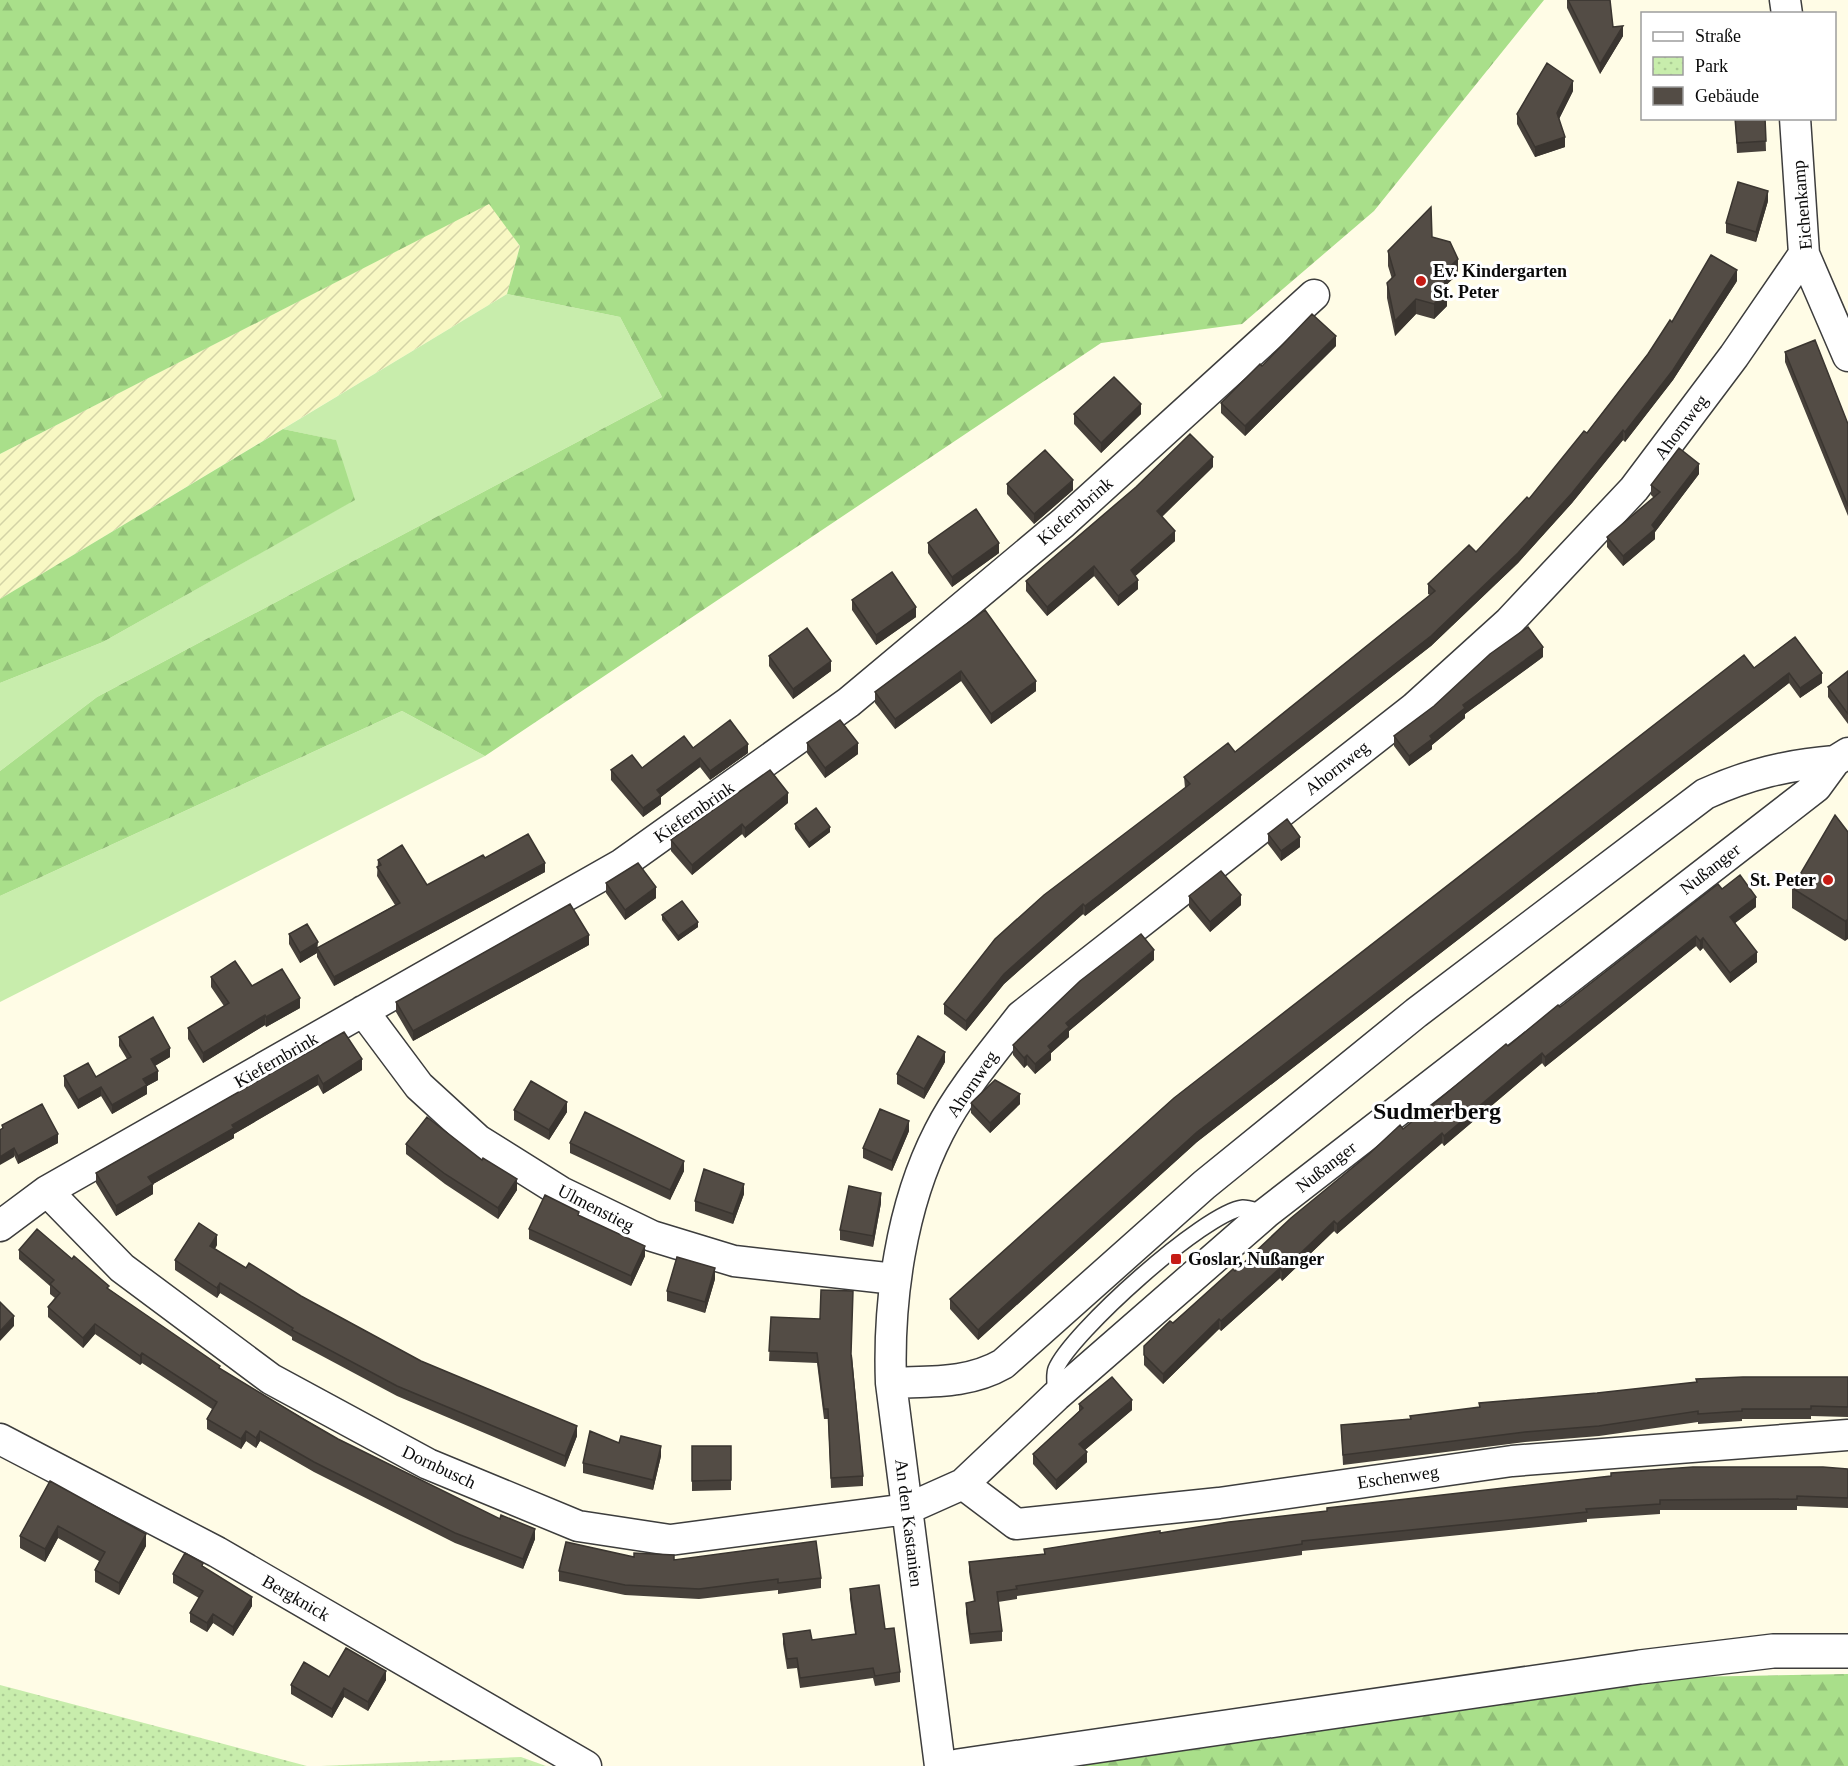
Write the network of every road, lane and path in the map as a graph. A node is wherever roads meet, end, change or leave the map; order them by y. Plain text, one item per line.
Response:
1 (1795, 120) edge
2 (1804, 254) junction
3 (1314, 295) dead end
4 (1848, 356) edge
5 (1844, 764) edge
6 (363, 1011) junction
7 (47, 1191) junction
8 (0, 1226) edge
9 (895, 1279) junction
10 (891, 1383) junction
11 (1848, 1435) edge
12 (0, 1439) edge
13 (963, 1484) junction
14 (907, 1509) junction
15 (1848, 1651) edge
16 (586, 1766) edge
17 (940, 1766) edge
18 (958, 1766) edge

1 - 2 street, Eichenkamp
2 - 4 street, Eichenkamp
2 - 9 street, Ahornweg
3 - 6 street, Kiefernbrink
5 - 10 street, Nußanger
5 - 13 street, Nußanger
6 - 7 street, Kiefernbrink
6 - 9 street, Ulmenstieg
7 - 8 street, Kiefernbrink
7 - 14 street, Dornbusch
9 - 10 street, An den Kastanien
10 - 14 street, An den Kastanien
11 - 13 street, Eschenweg
12 - 16 street, Bergknick
13 - 14 street, Nußanger
14 - 17 street, An den Kastanien
15 - 18 street

